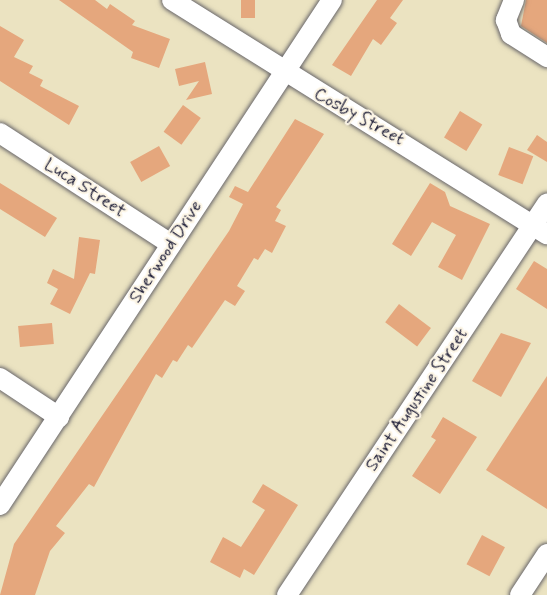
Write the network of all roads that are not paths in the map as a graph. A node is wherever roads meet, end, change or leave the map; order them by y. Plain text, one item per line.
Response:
1 (172, 0) edge
2 (332, 0) edge
3 (514, 0) edge
4 (547, 57) edge
5 (284, 74) junction
6 (0, 133) edge
7 (547, 204) edge
8 (540, 229) edge
9 (171, 244) junction
10 (0, 378) edge
11 (59, 417) junction
12 (0, 505) edge
13 (547, 554) edge
14 (287, 595) edge
15 (520, 595) edge

1 - 5 street, Cosby Street
2 - 5 street, Sherwood Drive
3 - 4 street
5 - 8 street, Cosby Street
5 - 9 street, Sherwood Drive
6 - 9 street, Luca Street
7 - 8 street, Saint Augustine Street
8 - 14 street, Saint Augustine Street
9 - 11 street, Sherwood Drive
10 - 11 street
11 - 12 street, Sherwood Drive
13 - 15 street

